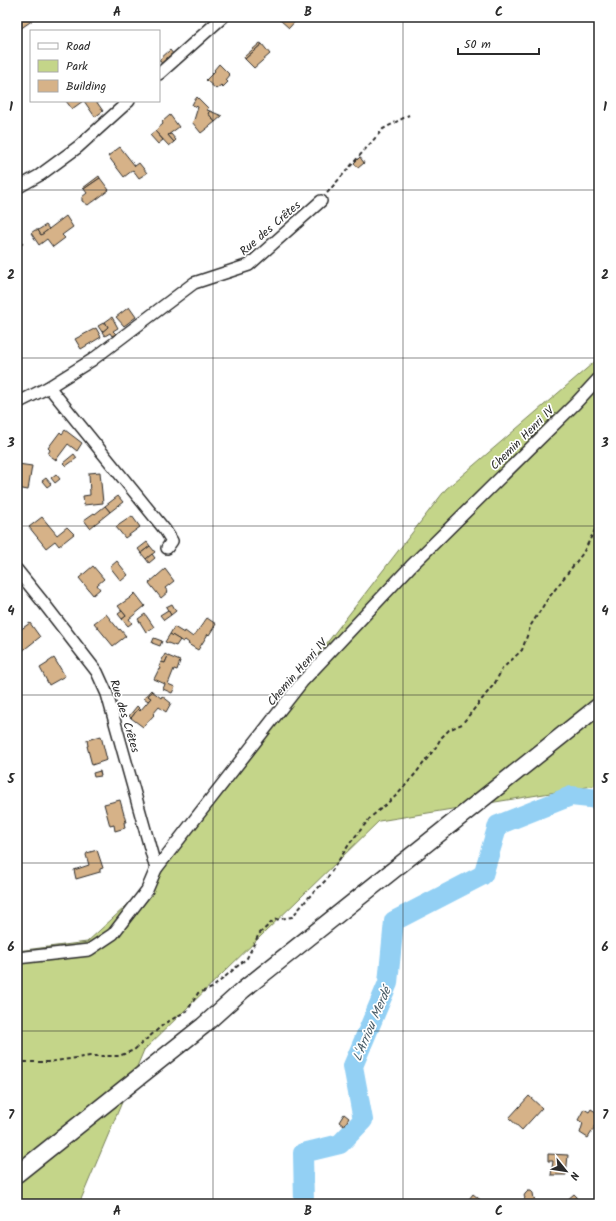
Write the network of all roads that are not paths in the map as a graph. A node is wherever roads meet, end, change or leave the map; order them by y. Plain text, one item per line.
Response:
1 (223, 17) edge
2 (160, 73) edge
3 (129, 102) edge
4 (17, 188) edge
5 (321, 201) road end
6 (599, 378) edge
7 (50, 387) junction
8 (17, 404) edge
9 (166, 548) dead end
10 (17, 570) edge
11 (599, 706) edge
12 (156, 869) junction
13 (17, 958) edge
14 (243, 990) junction
15 (17, 1163) edge
16 (17, 1174) edge

1 - 2 street
3 - 4 street
5 - 7 street, Rue des Crêtes
6 - 12 street, Chemin Henri IV
7 - 8 street, Rue des Crêtes
7 - 9 street
10 - 12 street, Rue des Crêtes
11 - 14 main road
12 - 13 street, Chemin Henri IV
14 - 15 main road
14 - 16 main road

